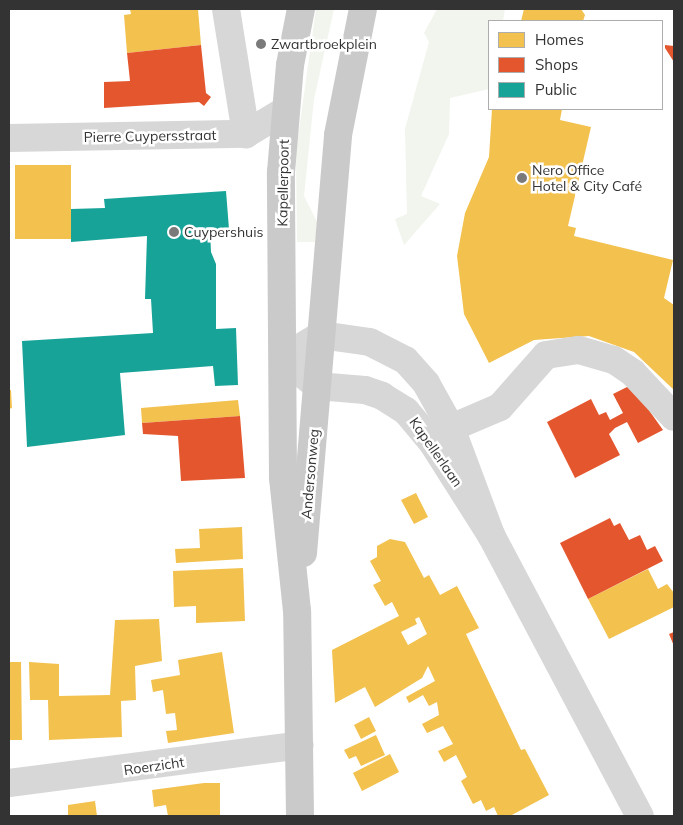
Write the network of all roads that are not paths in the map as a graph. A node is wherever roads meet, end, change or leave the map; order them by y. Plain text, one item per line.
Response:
1 (226, 9) edge
2 (301, 9) edge
3 (363, 9) edge
4 (284, 111) junction
5 (246, 134) junction
6 (9, 138) edge
7 (321, 335) junction
8 (283, 358) junction
9 (317, 386) junction
10 (674, 417) edge
11 (451, 428) junction
12 (492, 535) junction
13 (297, 612) junction
14 (300, 745) junction
15 (9, 783) edge
16 (300, 816) edge
17 (640, 816) edge

1 - 5 street
2 - 4 main road, Kapellerpoort
3 - 7 main road
4 - 5 street
4 - 8 main road, Kapellerpoort
5 - 6 street, Pierre Cuypersstraat
7 - 8 street
7 - 9 main road, Andersonweg
7 - 11 street, Kapellerlaan
8 - 9 street
8 - 13 main road, Andersonweg
9 - 12 street, Kapellerlaan
9 - 13 main road, Andersonweg
10 - 11 street
11 - 12 street, Kapellerlaan
12 - 17 street, Kapellerlaan
13 - 14 main road, Andersonweg
14 - 15 street, Roerzicht
14 - 16 main road, Andersonweg

